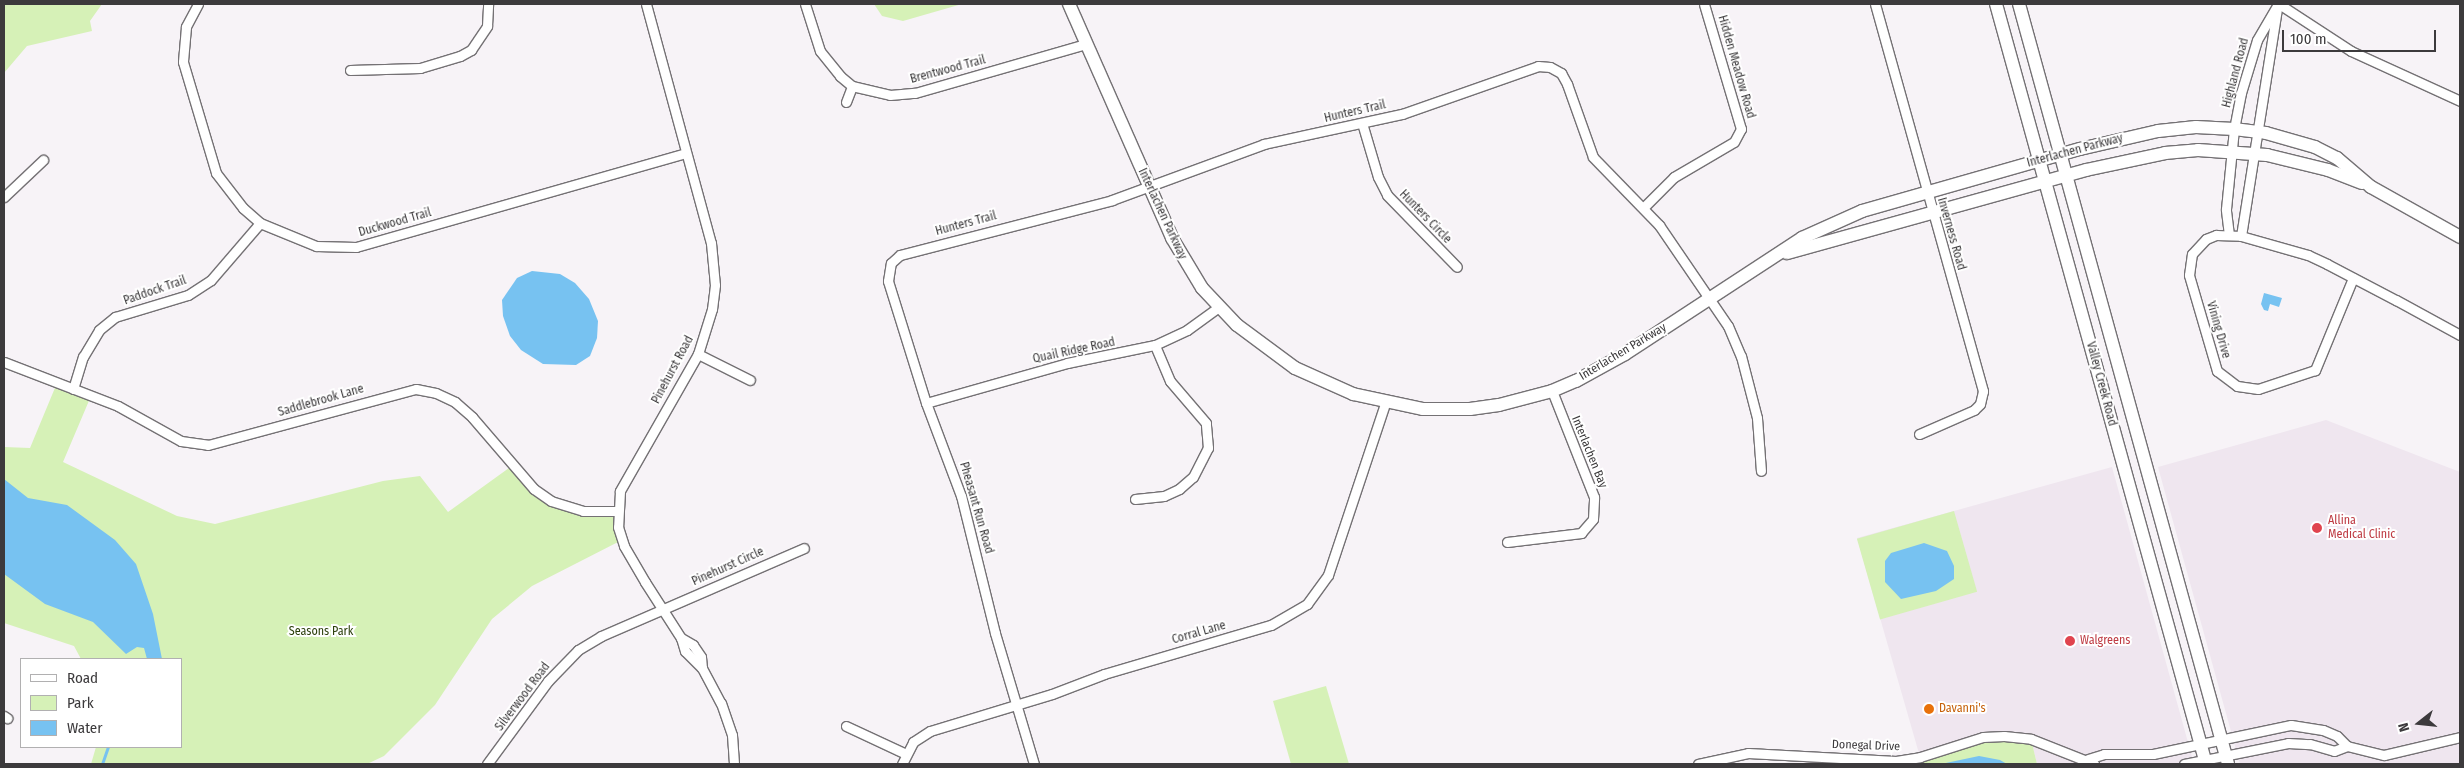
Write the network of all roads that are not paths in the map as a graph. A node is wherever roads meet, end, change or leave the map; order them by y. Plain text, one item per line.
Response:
1 (198, 4) edge
2 (488, 4) edge
3 (646, 4) edge
4 (805, 4) edge
5 (1069, 4) edge
6 (1704, 4) edge
7 (1875, 4) edge
8 (1996, 4) edge
9 (2019, 4) edge
10 (2278, 4) edge
11 (1086, 44) junction
12 (350, 70) dead end
13 (852, 86) junction
14 (2460, 101) edge
15 (846, 102) dead end
16 (1362, 123) junction
17 (2234, 129) junction
18 (2257, 132) junction
19 (686, 153) junction
20 (2232, 153) junction
21 (2061, 154) junction
22 (2254, 154) junction
23 (43, 160) dead end
24 (2040, 160) junction
25 (2067, 176) junction
26 (2046, 182) junction
27 (1148, 186) junction
28 (2371, 187) junction
29 (1926, 191) junction
30 (4, 197) edge
31 (1642, 208) junction
32 (1932, 213) junction
33 (260, 223) junction
34 (2229, 235) junction
35 (2240, 236) junction
36 (2460, 237) edge
37 (1780, 255) junction
38 (891, 263) joint
39 (1457, 267) dead end
40 (2353, 278) junction
41 (1711, 298) junction
42 (1219, 307) junction
43 (2460, 335) edge
44 (1155, 345) junction
45 (698, 354) junction
46 (4, 362) edge
47 (750, 380) dead end
48 (73, 389) junction
49 (1552, 391) junction
50 (1386, 402) junction
51 (926, 404) junction
52 (1919, 434) dead end
53 (1760, 471) dead end
54 (1135, 500) dead end
55 (618, 511) junction
56 (1507, 542) dead end
57 (804, 548) dead end
58 (663, 610) junction
59 (1016, 706) junction
60 (846, 726) dead end
61 (2460, 737) edge
62 (2222, 740) junction
63 (2200, 743) junction
64 (2347, 746) junction
65 (906, 754) junction
66 (2227, 760) edge
67 (2091, 762) edge
68 (2206, 762) edge
69 (487, 764) edge
70 (734, 764) edge
71 (902, 764) edge
72 (1034, 764) edge
73 (1698, 764) edge
74 (2184, 764) edge

1 - 33 street, Duckwood Trail
2 - 12 street
3 - 19 street, Pinehurst Road
4 - 13 street
5 - 11 street, Interlachen Parkway
6 - 31 street, Hidden Meadow Road
7 - 29 street, Inverness Road
8 - 24 street, Valley Creek Road
9 - 21 street, Valley Creek Road
10 - 14 street
10 - 17 street, Highland Road
10 - 18 street
11 - 13 street, Brentwood Trail
11 - 27 street, Interlachen Parkway
13 - 15 street
16 - 27 street, Hunters Trail
16 - 31 street, Hunters Trail
16 - 39 street, Hunters Circle
17 - 18 street, Interlachen Parkway
17 - 20 street, Highland Road
17 - 21 street, Interlachen Parkway
18 - 22 street
18 - 28 street, Interlachen Parkway
19 - 33 street, Duckwood Trail
19 - 45 street, Pinehurst Road
20 - 22 street, Interlachen Parkway
20 - 25 street, Interlachen Parkway
20 - 34 street
21 - 24 street, Interlachen Parkway
21 - 25 street, Valley Creek Road
22 - 28 street, Interlachen Parkway
22 - 35 street
23 - 30 street
24 - 26 street, Valley Creek Road
24 - 29 street, Interlachen Parkway
25 - 26 street, Interlachen Parkway
25 - 62 street, Valley Creek Road
26 - 32 street, Interlachen Parkway
26 - 63 street, Valley Creek Road
27 - 38 street, Hunters Trail
27 - 42 street, Interlachen Parkway
28 - 36 street, Interlachen Parkway
29 - 32 street, Inverness Road
29 - 37 street, Interlachen Parkway
31 - 41 street, Hunters Trail
32 - 37 street, Interlachen Parkway
32 - 52 street, Inverness Road
33 - 48 street, Paddock Trail
34 - 35 street, Vining Drive
34 - 40 street, Vining Drive
35 - 40 street, Vining Drive
37 - 41 street, Interlachen Parkway
38 - 51 street, Pheasant Run Road
40 - 43 street, Vining Drive
41 - 49 street, Interlachen Parkway
41 - 53 street, Hunters Trail
42 - 44 street, Quail Ridge Road
42 - 50 street, Interlachen Parkway
44 - 51 street, Quail Ridge Road
44 - 54 street
45 - 47 street
45 - 55 street, Pinehurst Road
46 - 48 street, Saddlebrook Lane
48 - 55 street, Saddlebrook Lane
49 - 50 street, Interlachen Parkway
49 - 56 street, Interlachen Bay
50 - 59 street, Corral Lane
51 - 59 street, Pheasant Run Road
55 - 58 street, Pinehurst Road
57 - 58 street, Pinehurst Circle
58 - 69 street, Silverwood Road
58 - 70 street, Pinehurst Road
59 - 65 street, Corral Lane
59 - 72 street, Pheasant Run Road
60 - 65 street
61 - 64 street
62 - 63 street, Donegal Drive
62 - 64 street, Donegal Drive
62 - 66 street, Valley Creek Road
63 - 67 street, Donegal Drive
63 - 68 street, Valley Creek Road
64 - 66 street
65 - 71 street, Corral Lane
66 - 68 street
67 - 73 street, Donegal Drive
68 - 74 street

